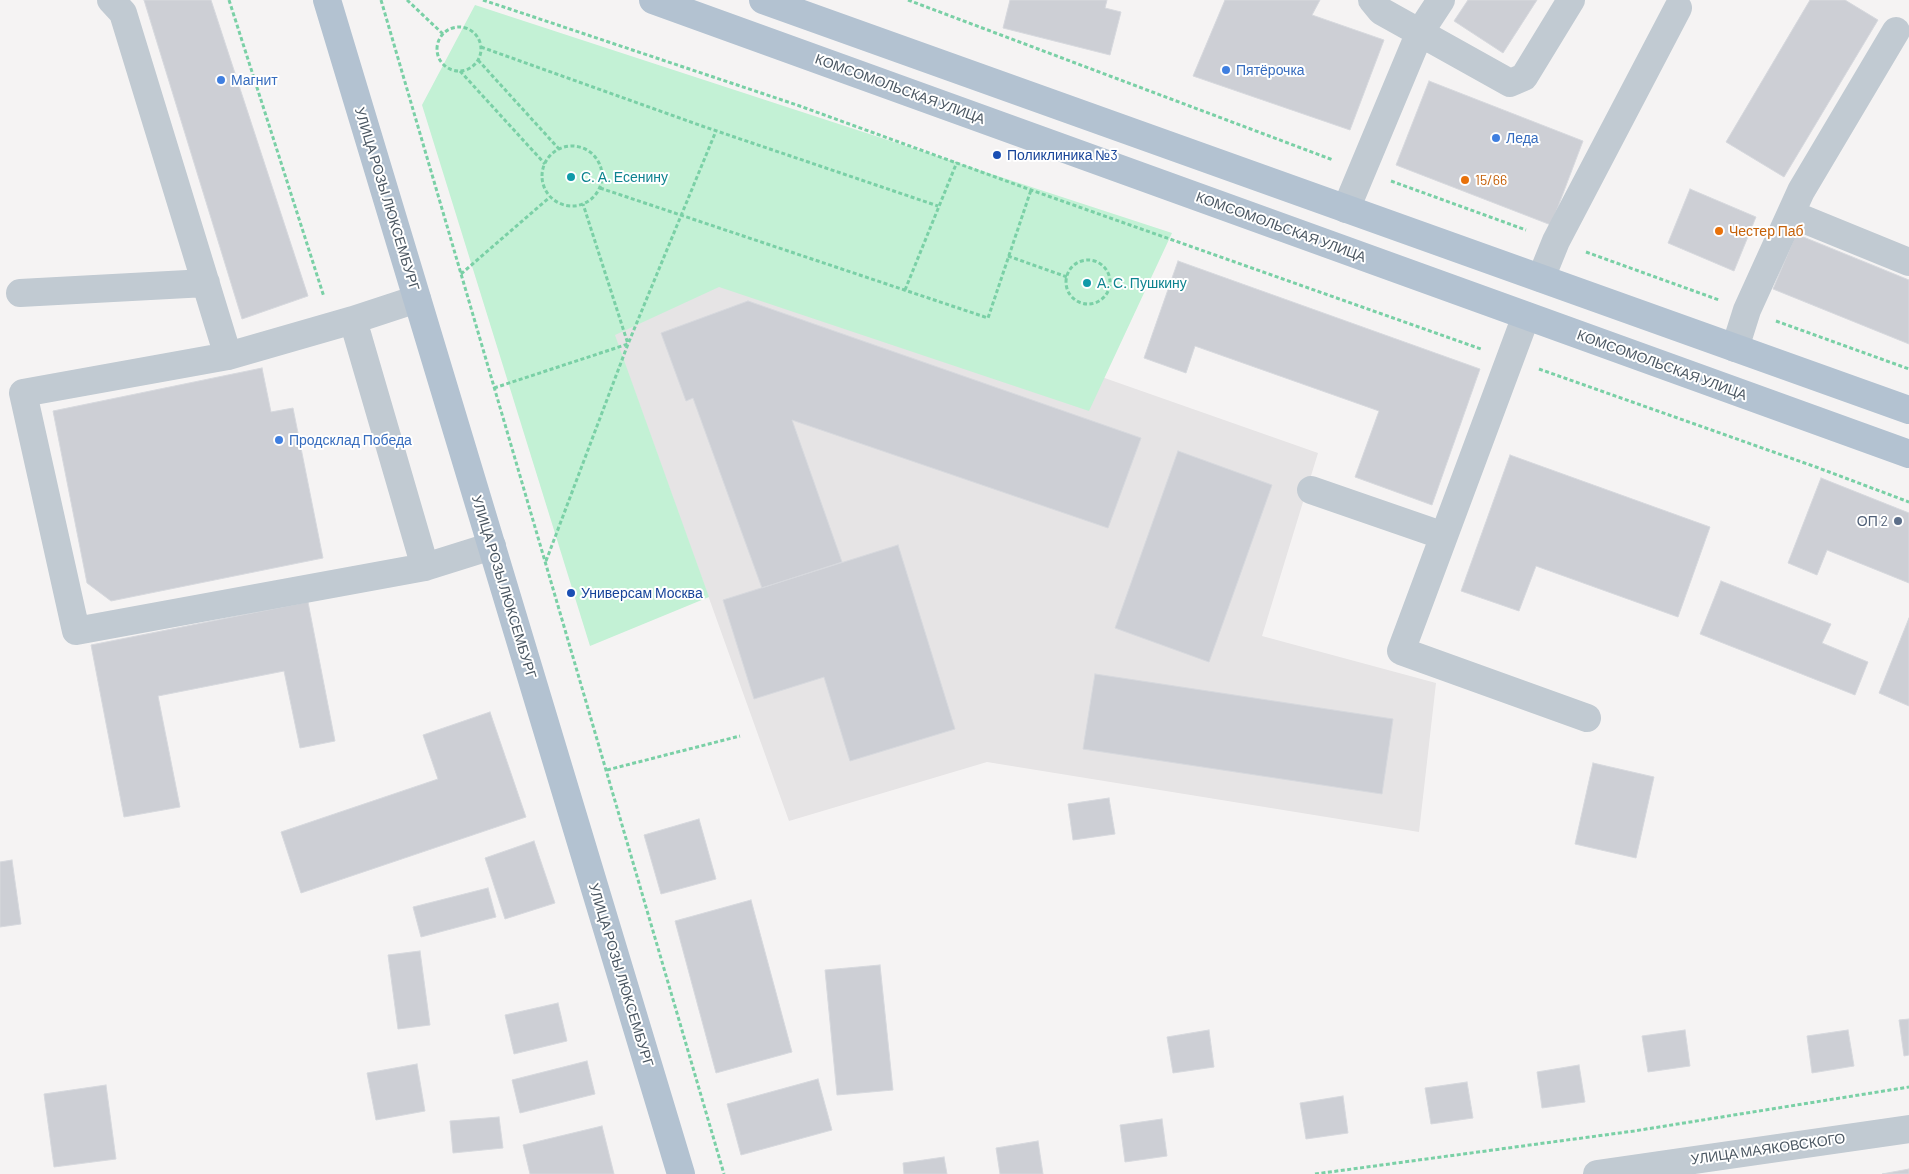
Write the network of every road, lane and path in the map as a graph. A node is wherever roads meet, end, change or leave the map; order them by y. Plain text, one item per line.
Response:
1 (111, 0) edge
2 (229, 0) edge
3 (327, 0) edge
4 (381, 0) edge
5 (408, 0) edge
6 (483, 0) edge
7 (653, 0) edge
8 (763, 0) edge
9 (908, 0) edge
10 (1372, 0) edge
11 (1441, 0) edge
12 (1572, 0) edge
13 (1678, 8) dead end
14 (1896, 30) dead end
15 (1420, 32) junction
16 (443, 34) junction
17 (481, 47) junction
18 (478, 60) junction
19 (460, 71) junction
20 (716, 131) junction
21 (559, 149) junction
22 (957, 162) junction
23 (544, 164) junction
24 (1362, 170) junction
25 (600, 188) junction
26 (1031, 190) junction
27 (550, 197) junction
28 (583, 204) junction
29 (938, 206) junction
30 (1346, 208) junction
31 (1791, 214) junction
32 (681, 215) junction
33 (1556, 241) junction
34 (1008, 256) junction
35 (1909, 262) edge
36 (461, 274) junction
37 (1067, 277) junction
38 (1541, 278) junction
39 (206, 283) junction
40 (905, 290) junction
41 (20, 294) dead end
42 (417, 299) junction
43 (1747, 310) junction
44 (1526, 316) junction
45 (343, 323) junction
46 (628, 344) junction
47 (1735, 348) junction
48 (228, 356) junction
49 (1509, 359) junction
50 (1909, 368) edge
51 (494, 388) junction
52 (1909, 410) edge
53 (1909, 454) edge
54 (1311, 490) dead end
55 (1909, 502) edge
56 (1444, 536) junction
57 (492, 546) junction
58 (546, 562) junction
59 (426, 567) junction
60 (1587, 718) dead end
61 (740, 736) dead end
62 (606, 770) junction
63 (1909, 1087) edge
64 (1909, 1129) edge
65 (681, 1174) edge
66 (724, 1174) edge
67 (1315, 1174) edge
68 (1597, 1174) edge

1 - 39 street
2 - 45 path
3 - 42 main road, УЛИЦА РОЗЫ ЛЮКСЕМБУРГ
4 - 36 path
5 - 16 path
6 - 22 path
7 - 44 main road, КОМСОМОЛЬСКАЯ УЛИЦА
8 - 30 main road
9 - 24 path
10 - 15 street
11 - 15 street
12 - 15 street
13 - 33 street
14 - 31 street
15 - 24 street
16 - 17 path
16 - 19 path
17 - 18 path
17 - 20 path
18 - 19 path
18 - 21 path
19 - 23 path
20 - 29 path
20 - 32 path
21 - 23 path
21 - 25 path
22 - 26 path
22 - 29 path
23 - 27 path
24 - 30 street
24 - 33 path
25 - 28 path
25 - 32 path
26 - 34 path
26 - 49 path
27 - 28 path
27 - 36 path
28 - 46 path
29 - 40 path
30 - 38 main road
31 - 35 street
31 - 43 street
32 - 40 path
32 - 46 path
33 - 38 street
33 - 43 path
34 - 37 path
34 - 40 path
36 - 51 path
37 - 37 path
38 - 47 main road
39 - 41 street
39 - 48 street
42 - 45 street
42 - 57 main road, УЛИЦА РОЗЫ ЛЮКСЕМБУРГ
43 - 47 street
43 - 50 path
44 - 49 street
44 - 53 main road, КОМСОМОЛЬСКАЯ УЛИЦА
45 - 48 street
45 - 59 street
46 - 51 path
46 - 58 path
47 - 52 main road
48 - 59 street
49 - 55 path
49 - 56 street
51 - 58 path
54 - 56 street
56 - 60 street
57 - 59 street
57 - 65 main road, УЛИЦА РОЗЫ ЛЮКСЕМБУРГ
58 - 62 path
61 - 62 path
62 - 66 path
63 - 67 path
64 - 68 street, УЛИЦА МАЯКОВСКОГО

